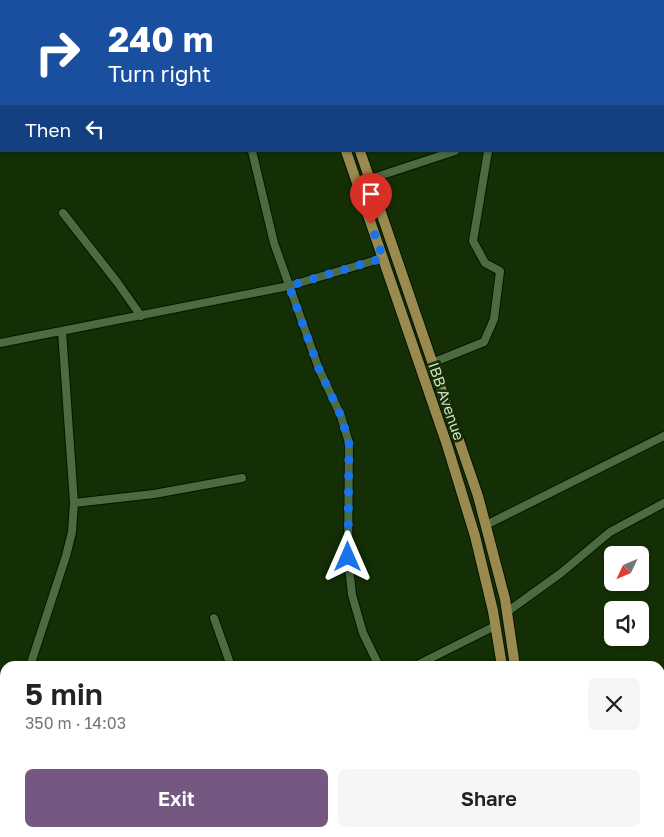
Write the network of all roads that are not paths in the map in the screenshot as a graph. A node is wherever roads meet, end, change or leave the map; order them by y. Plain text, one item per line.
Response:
1 (252, 152) edge
2 (346, 152) edge
3 (360, 152) edge
4 (452, 152) edge
5 (488, 152) edge
6 (370, 179) junction
7 (63, 213) dead end
8 (383, 258) junction
9 (289, 286) junction
10 (141, 316) junction
11 (62, 331) junction
12 (0, 343) edge
13 (432, 362) junction
14 (664, 436) edge
15 (242, 478) dead end
16 (664, 503) edge
17 (74, 504) junction
18 (486, 525) junction
19 (507, 612) junction
20 (214, 618) dead end
21 (495, 626) junction
22 (32, 661) edge
23 (229, 661) edge
24 (377, 661) edge
25 (425, 661) edge
26 (501, 661) edge
27 (514, 661) edge

1 - 9 street
2 - 8 main road, IBB Avenue
3 - 6 main road
4 - 6 street
5 - 13 street
6 - 13 main road
7 - 10 street
8 - 9 street
8 - 21 main road, IBB Avenue
9 - 10 street
9 - 24 street
10 - 11 street
11 - 12 street
11 - 17 street
13 - 18 main road
14 - 18 street
15 - 17 street
16 - 19 street
17 - 22 street
18 - 19 main road
19 - 27 main road
20 - 23 street
21 - 25 street
21 - 26 main road, IBB Avenue

